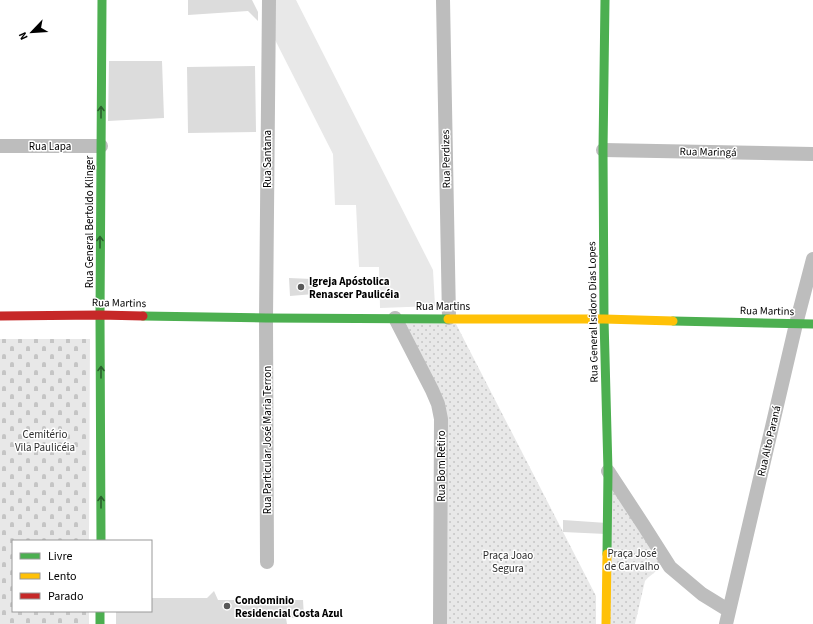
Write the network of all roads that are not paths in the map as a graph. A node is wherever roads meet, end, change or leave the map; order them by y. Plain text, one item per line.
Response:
1 (102, 0) edge
2 (269, 0) edge
3 (443, 0) edge
4 (605, 0) edge
5 (0, 146) edge
6 (101, 146) junction
7 (603, 150) junction
8 (813, 154) edge
9 (813, 259) edge
10 (100, 314) junction
11 (0, 316) edge
12 (266, 318) junction
13 (395, 318) junction
14 (449, 318) junction
15 (604, 319) junction
16 (796, 324) junction
17 (813, 324) edge
18 (608, 471) junction
19 (101, 540) edge
20 (267, 562) dead end
21 (728, 610) junction
22 (100, 612) edge
23 (100, 624) edge
24 (440, 624) edge
25 (606, 624) edge
26 (726, 624) edge

6 -> 1 street, Rua General Bertoldo Klinger
2 - 12 street, Rua Santana
3 - 14 street, Rua Perdizes
4 - 7 street, Rua General Isidoro Dias Lopes
5 - 6 street, Rua Lapa
10 -> 6 street, Rua General Bertoldo Klinger
7 - 8 street, Rua Maringá
7 - 15 street, Rua General Isidoro Dias Lopes
9 - 16 street, Rua Alto Paraná
10 - 11 street, Rua Martins
10 - 12 street, Rua Martins
19 -> 10 street, Rua General Bertoldo Klinger
12 - 13 street, Rua Martins
12 - 20 street, Rua Particular José Maria Terron
13 - 14 street, Rua Martins
13 - 24 street, Rua Bom Retiro
14 - 15 street, Rua Martins
15 - 16 street, Rua Martins
15 - 18 street, Rua General Isidoro Dias Lopes
16 - 17 street, Rua Martins
16 - 21 street, Rua Alto Paraná
18 - 21 street
18 - 25 street, Rua General Isidoro Dias Lopes
21 - 26 street, Rua Alto Paraná
22 - 23 street

